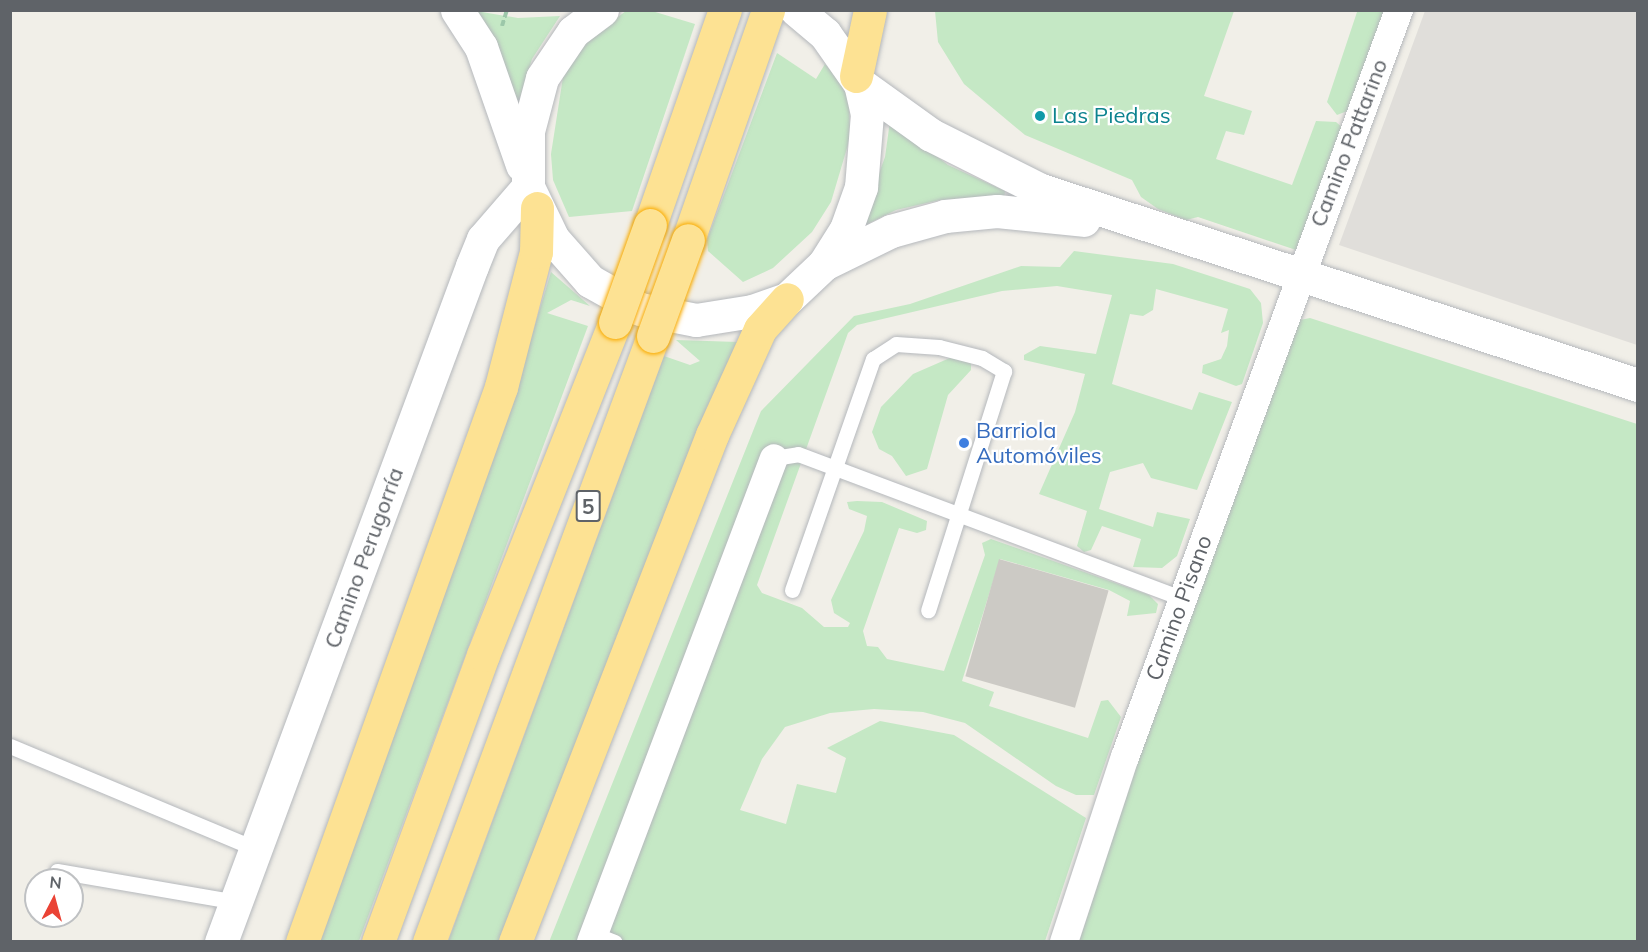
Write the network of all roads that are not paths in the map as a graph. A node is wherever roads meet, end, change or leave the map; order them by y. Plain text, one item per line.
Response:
1 (457, 10) edge
2 (602, 10) edge
3 (768, 10) edge
4 (796, 10) edge
5 (870, 10) edge
6 (1399, 10) edge
7 (721, 20) edge
8 (858, 80) junction
9 (531, 191) junction
10 (1166, 232) junction
11 (824, 264) junction
12 (1299, 275) junction
13 (787, 299) junction
14 (1638, 385) edge
15 (774, 458) joint
16 (835, 468) junction
17 (959, 514) junction
18 (792, 590) dead end
19 (1182, 598) junction
20 (928, 610) dead end
21 (10, 746) edge
22 (256, 849) junction
23 (84, 876) edge
24 (236, 902) junction
25 (600, 939) edge
26 (221, 942) edge
27 (302, 942) edge
28 (378, 942) edge
29 (429, 942) edge
30 (515, 942) edge
31 (1064, 942) edge

1 - 9 street
2 - 9 street
3 - 29 highway, 5, bridge
4 - 8 street
5 - 8 highway
6 - 12 street, Camino Pattarino
7 - 28 highway, 5, bridge
8 - 10 street
8 - 11 street
9 - 13 street
9 - 22 street, Camino Perugorría
9 - 27 highway
10 - 11 street
10 - 12 street
11 - 13 street
12 - 14 street
12 - 19 street, Camino Pisano
13 - 30 highway
15 - 16 lane
15 - 25 street
16 - 17 lane
16 - 17 lane
16 - 18 lane
17 - 19 lane
17 - 20 lane
19 - 31 street, Camino Pisano
21 - 22 lane
22 - 24 street, Camino Perugorría
23 - 24 lane
24 - 26 street, Camino Perugorría

